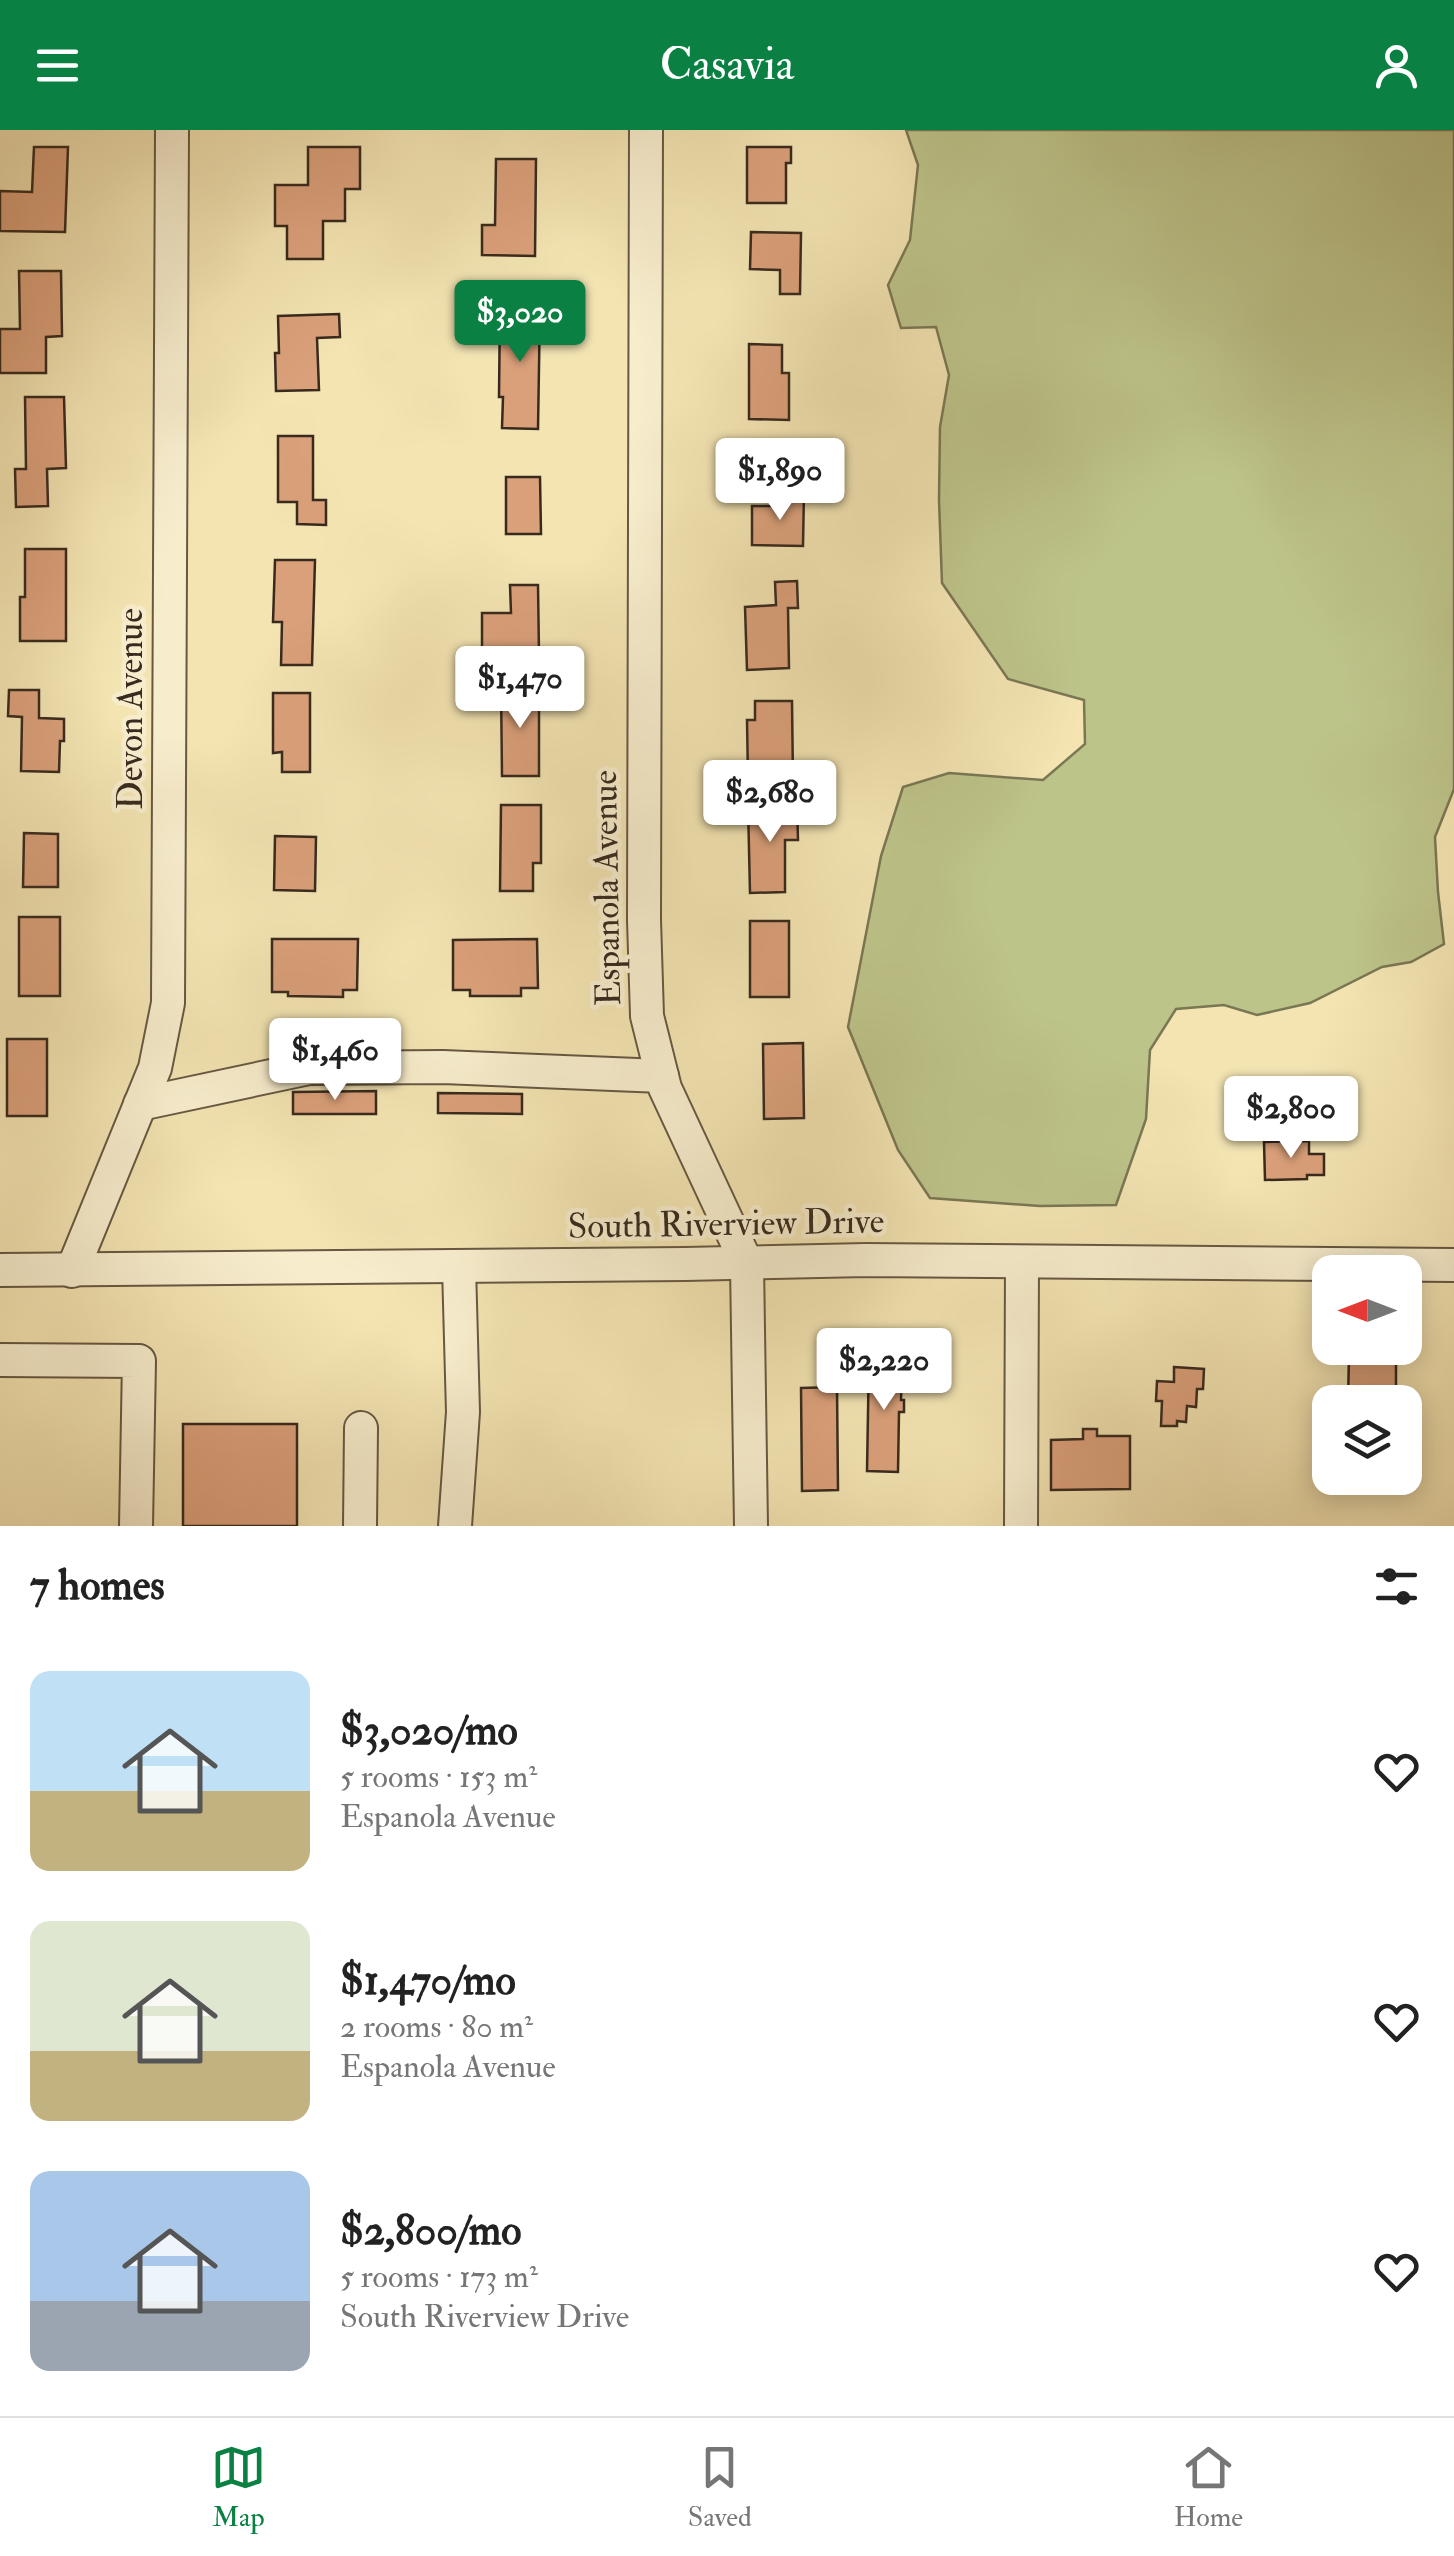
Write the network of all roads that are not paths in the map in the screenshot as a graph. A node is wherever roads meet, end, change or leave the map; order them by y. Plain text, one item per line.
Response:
1 (172, 130) edge
2 (646, 130) edge
3 (662, 1076) junction
4 (140, 1104) junction
5 (1022, 1262) junction
6 (747, 1264) junction
7 (1454, 1264) edge
8 (459, 1266) junction
9 (0, 1270) edge
10 (72, 1270) junction
11 (0, 1360) edge
12 (361, 1428) dead end
13 (136, 1526) edge
14 (360, 1526) edge
15 (455, 1526) edge
16 (751, 1526) edge
17 (1020, 1526) edge

1 - 4 street, Devon Avenue
2 - 3 street, Espanola Avenue
3 - 4 street
3 - 6 street, Espanola Avenue
4 - 10 street, Devon Avenue
5 - 6 street, South Riverview Drive
5 - 7 street, South Riverview Drive
5 - 17 street
6 - 8 street, South Riverview Drive
6 - 16 street
8 - 10 street, South Riverview Drive
8 - 15 street
9 - 10 street, South Riverview Drive
11 - 13 street
12 - 14 street

